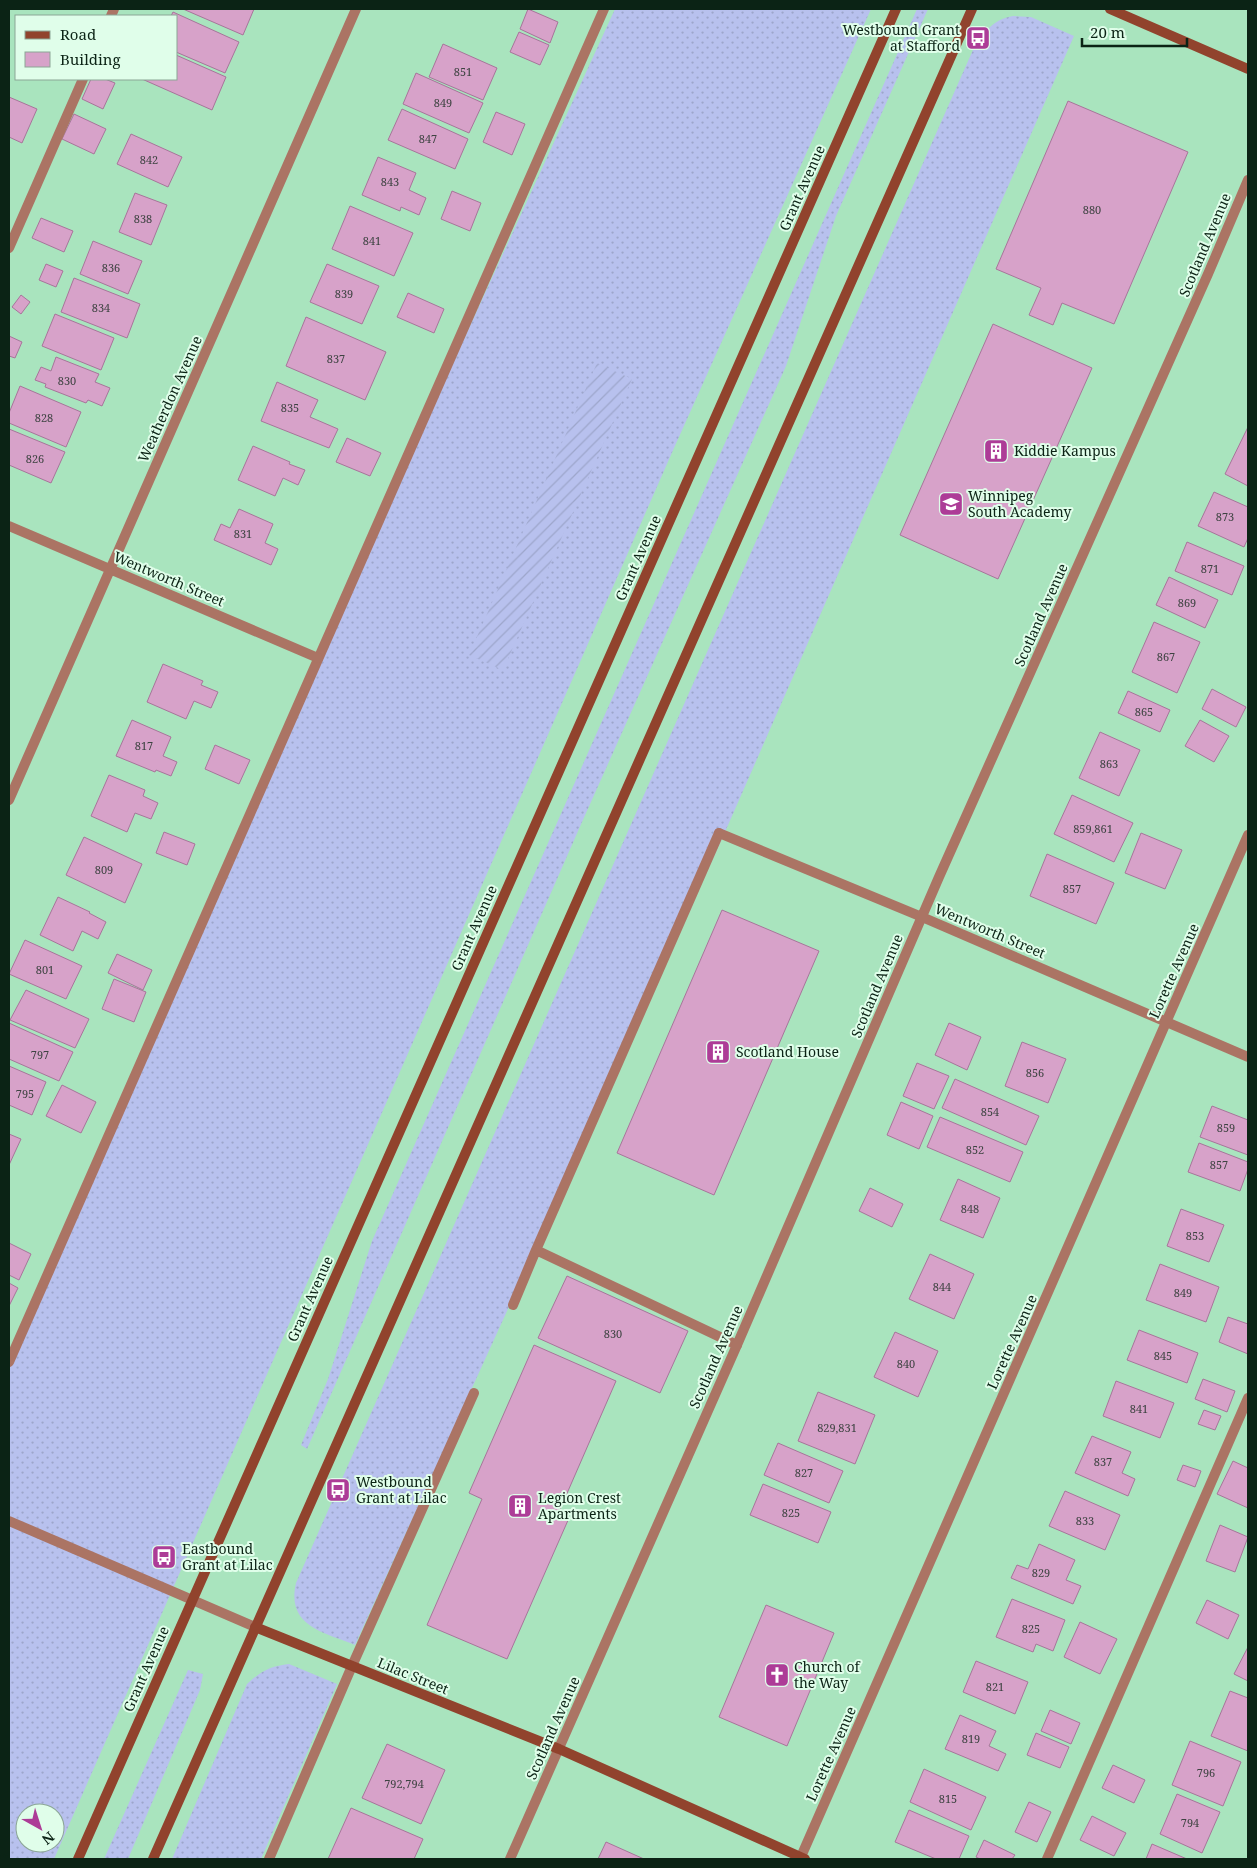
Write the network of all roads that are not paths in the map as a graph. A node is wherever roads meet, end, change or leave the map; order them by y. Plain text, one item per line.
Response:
1 (356, 9) edge
2 (604, 9) edge
3 (896, 9) edge
4 (972, 9) edge
5 (1110, 9) edge
6 (1248, 69) edge
7 (83, 80) edge
8 (1248, 180) edge
9 (9, 248) edge
10 (9, 526) edge
11 (111, 569) junction
12 (318, 658) junction
13 (9, 800) edge
14 (1248, 835) edge
15 (922, 917) junction
16 (1167, 1022) junction
17 (1248, 1057) edge
18 (536, 1250) junction
19 (513, 1305) dead end
20 (737, 1345) junction
21 (9, 1362) edge
22 (474, 1393) dead end
23 (1248, 1398) edge
24 (9, 1521) edge
25 (191, 1600) junction
26 (255, 1626) junction
27 (352, 1666) junction
28 (559, 1749) junction
29 (78, 1859) edge
30 (154, 1859) edge
31 (269, 1859) edge
32 (510, 1859) edge
33 (802, 1859) edge
34 (1047, 1859) edge

1 - 11 street, Weatherdon Avenue
2 - 12 street
3 - 25 main road, Grant Avenue
4 - 26 main road
5 - 6 main road
7 - 9 street
8 - 15 street, Scotland Avenue
10 - 11 street, Wentworth Street
11 - 12 street, Wentworth Street
11 - 13 street, Weatherdon Avenue
12 - 21 street
14 - 16 street, Lorette Avenue
15 - 16 street, Wentworth Street
15 - 18 street, Wentworth Street
15 - 20 street, Scotland Avenue
16 - 17 street, Wentworth Street
16 - 33 street, Lorette Avenue
18 - 19 street
18 - 20 street
20 - 28 street, Scotland Avenue
22 - 27 street
23 - 34 street
24 - 25 street, Lilac Street
25 - 26 street, Lilac Street
25 - 29 main road, Grant Avenue
26 - 27 main road, Lilac Street
26 - 30 main road
27 - 28 main road, Lilac Street
27 - 31 street
28 - 32 street, Scotland Avenue
28 - 33 main road, Lilac Street

